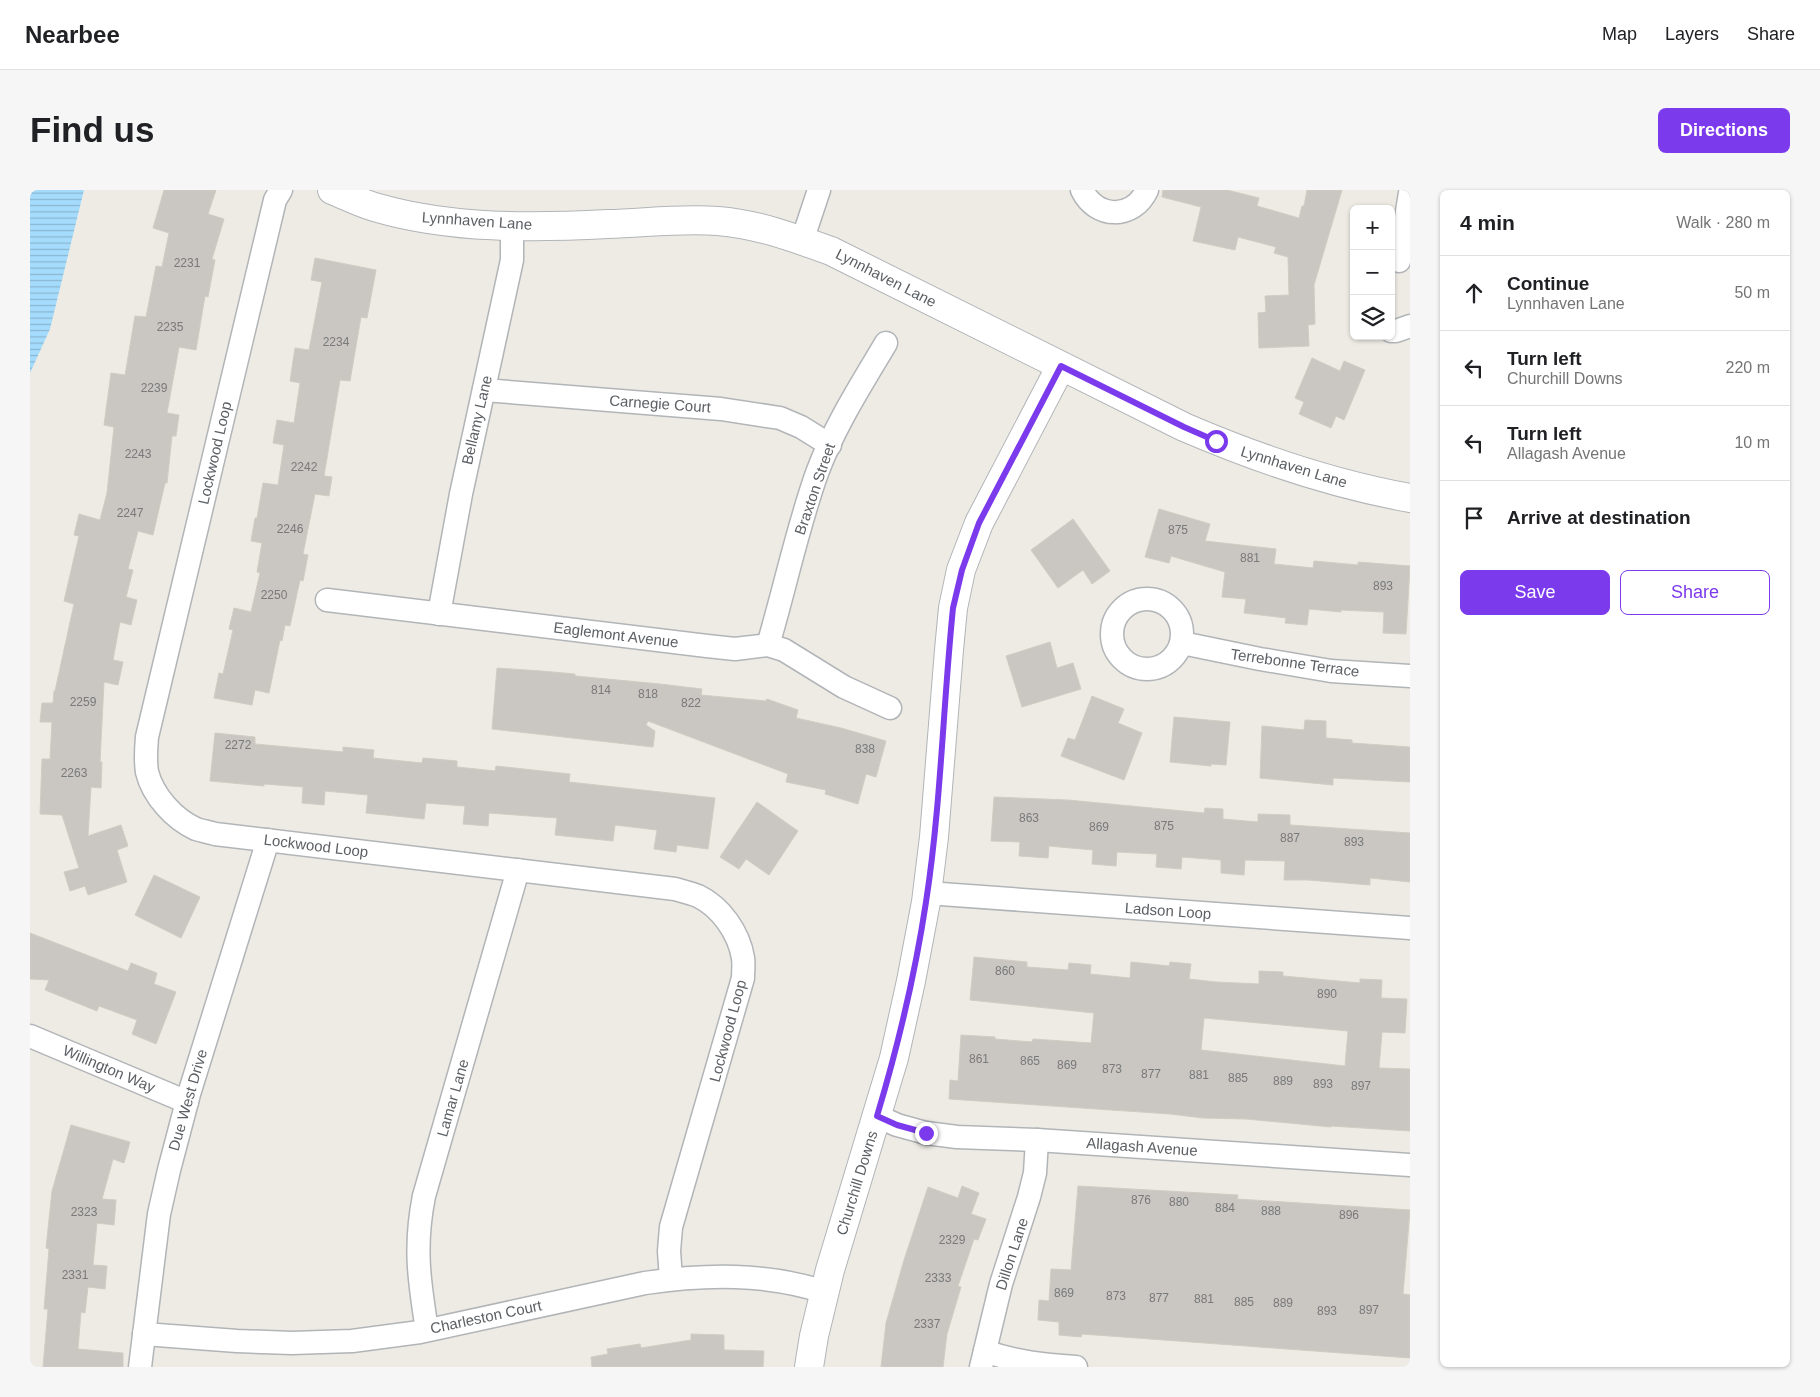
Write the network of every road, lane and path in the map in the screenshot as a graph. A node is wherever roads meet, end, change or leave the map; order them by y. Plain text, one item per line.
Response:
1 (281, 190) edge
2 (332, 190) edge
3 (819, 190) edge
4 (1082, 190) edge
5 (1147, 190) edge
6 (1410, 193) edge
7 (512, 225) junction
8 (802, 241) junction
9 (1400, 262) edge
10 (1410, 326) edge
11 (1395, 332) edge
12 (886, 343) dead end
13 (1061, 366) junction
14 (484, 390) junction
15 (830, 445) junction
16 (1410, 498) edge
17 (327, 600) dead end
18 (438, 614) junction
19 (1182, 643) dead end
20 (768, 645) junction
21 (1410, 676) edge
22 (890, 708) dead end
23 (268, 840) junction
24 (518, 870) junction
25 (927, 893) junction
26 (1410, 928) edge
27 (30, 1036) edge
28 (187, 1102) junction
29 (877, 1116) junction
30 (1037, 1140) junction
31 (1410, 1165) edge
32 (671, 1279) junction
33 (825, 1292) junction
34 (427, 1330) junction
35 (144, 1334) junction
36 (983, 1359) edge
37 (140, 1367) edge
38 (809, 1367) edge
39 (1076, 1367) edge

1 - 23 street, Lockwood Loop
2 - 7 street, Lynnhaven Lane
3 - 8 street
4 - 5 street
6 - 9 street
7 - 8 street, Lynnhaven Lane
7 - 14 street, Bellamy Lane
8 - 13 street, Lynnhaven Lane
10 - 11 street
12 - 15 street, Braxton Street
13 - 16 street, Lynnhaven Lane
13 - 25 street, Churchill Downs
14 - 15 street, Carnegie Court
14 - 18 street, Bellamy Lane
15 - 20 street, Braxton Street
17 - 18 street, Eaglemont Avenue
18 - 20 street, Eaglemont Avenue
19 - 21 street, Terrebonne Terrace
20 - 22 street, Eaglemont Avenue
23 - 24 street, Lockwood Loop
23 - 28 street, Due West Drive
24 - 32 street, Lockwood Loop
24 - 34 street, Lamar Lane
25 - 26 street, Ladson Loop
25 - 29 street, Churchill Downs
27 - 28 street, Willington Way
28 - 35 street, Due West Drive
29 - 30 street, Allagash Avenue
29 - 33 street, Churchill Downs
30 - 31 street, Allagash Avenue
30 - 36 street, Dillon Lane
32 - 33 street, Charleston Court
32 - 34 street, Charleston Court
33 - 38 street, Churchill Downs
34 - 35 street, Charleston Court
35 - 37 street, Due West Drive
36 - 39 street

